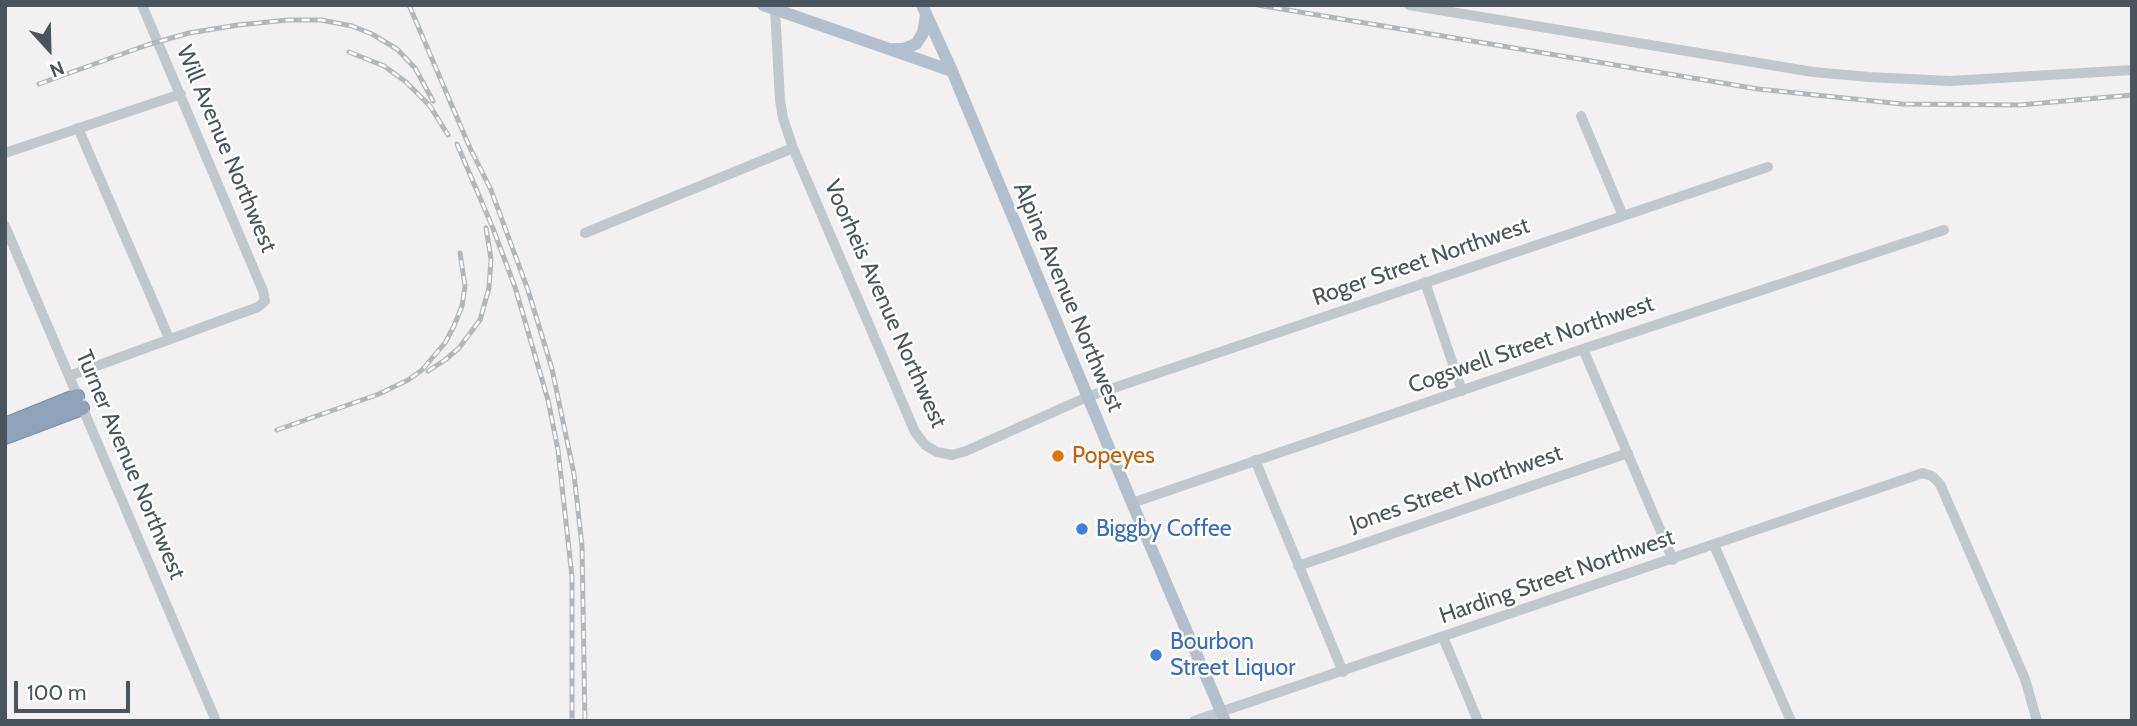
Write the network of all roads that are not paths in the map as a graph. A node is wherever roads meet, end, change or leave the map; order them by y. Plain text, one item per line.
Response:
1 (142, 5) edge
2 (1409, 5) edge
3 (769, 7) edge
4 (924, 10) edge
5 (887, 49) junction
6 (2132, 70) edge
7 (952, 71) junction
8 (181, 94) junction
9 (1581, 116) dead end
10 (78, 128) junction
11 (793, 148) junction
12 (5, 153) edge
13 (1768, 167) dead end
14 (1623, 216) junction
15 (5, 226) edge
16 (1944, 230) dead end
17 (585, 233) dead end
18 (1425, 282) junction
19 (169, 338) junction
20 (1583, 349) junction
21 (69, 376) junction
22 (1462, 391) junction
23 (1087, 397) junction
24 (79, 402) junction
25 (5, 425) edge
26 (5, 437) edge
27 (1628, 453) junction
28 (1255, 460) junction
29 (1132, 503) junction
30 (1714, 545) junction
31 (1673, 560) junction
32 (1298, 566) junction
33 (1443, 637) junction
34 (1343, 672) junction
35 (1223, 716) edge
36 (216, 721) edge
37 (1194, 721) edge
38 (1478, 721) edge
39 (1791, 721) edge
40 (2037, 721) edge

1 - 8 street, Will Avenue Northwest
2 - 6 street
3 - 5 main road
3 - 11 street, Voorheis Avenue Northwest
4 - 5 main road
4 - 7 main road, Alpine Avenue Northwest
5 - 7 main road
7 - 23 main road, Alpine Avenue Northwest
8 - 10 street
8 - 19 street, Will Avenue Northwest
9 - 14 street
10 - 12 street
10 - 19 street
11 - 17 street
11 - 23 street, Voorheis Avenue Northwest
13 - 14 street, Roger Street Northwest
14 - 18 street, Roger Street Northwest
15 - 21 street, Turner Avenue Northwest
16 - 20 street, Cogswell Street Northwest
18 - 22 street
18 - 23 street, Roger Street Northwest
19 - 21 street
20 - 22 street, Cogswell Street Northwest
20 - 27 street
21 - 24 street, Turner Avenue Northwest
22 - 28 street, Cogswell Street Northwest
23 - 29 main road, Alpine Avenue Northwest
24 - 25 highway
24 - 26 highway
24 - 36 street, Turner Avenue Northwest
27 - 31 street
27 - 32 street, Jones Street Northwest
28 - 29 street, Cogswell Street Northwest
28 - 32 street
29 - 35 main road, Alpine Avenue Northwest
30 - 31 street, Harding Street Northwest
30 - 39 street
30 - 40 street, Harding Street Northwest
31 - 33 street, Harding Street Northwest
32 - 34 street
33 - 34 street, Harding Street Northwest
33 - 38 street
34 - 35 street, Harding Street Northwest
35 - 37 street, Harding Street Northwest

